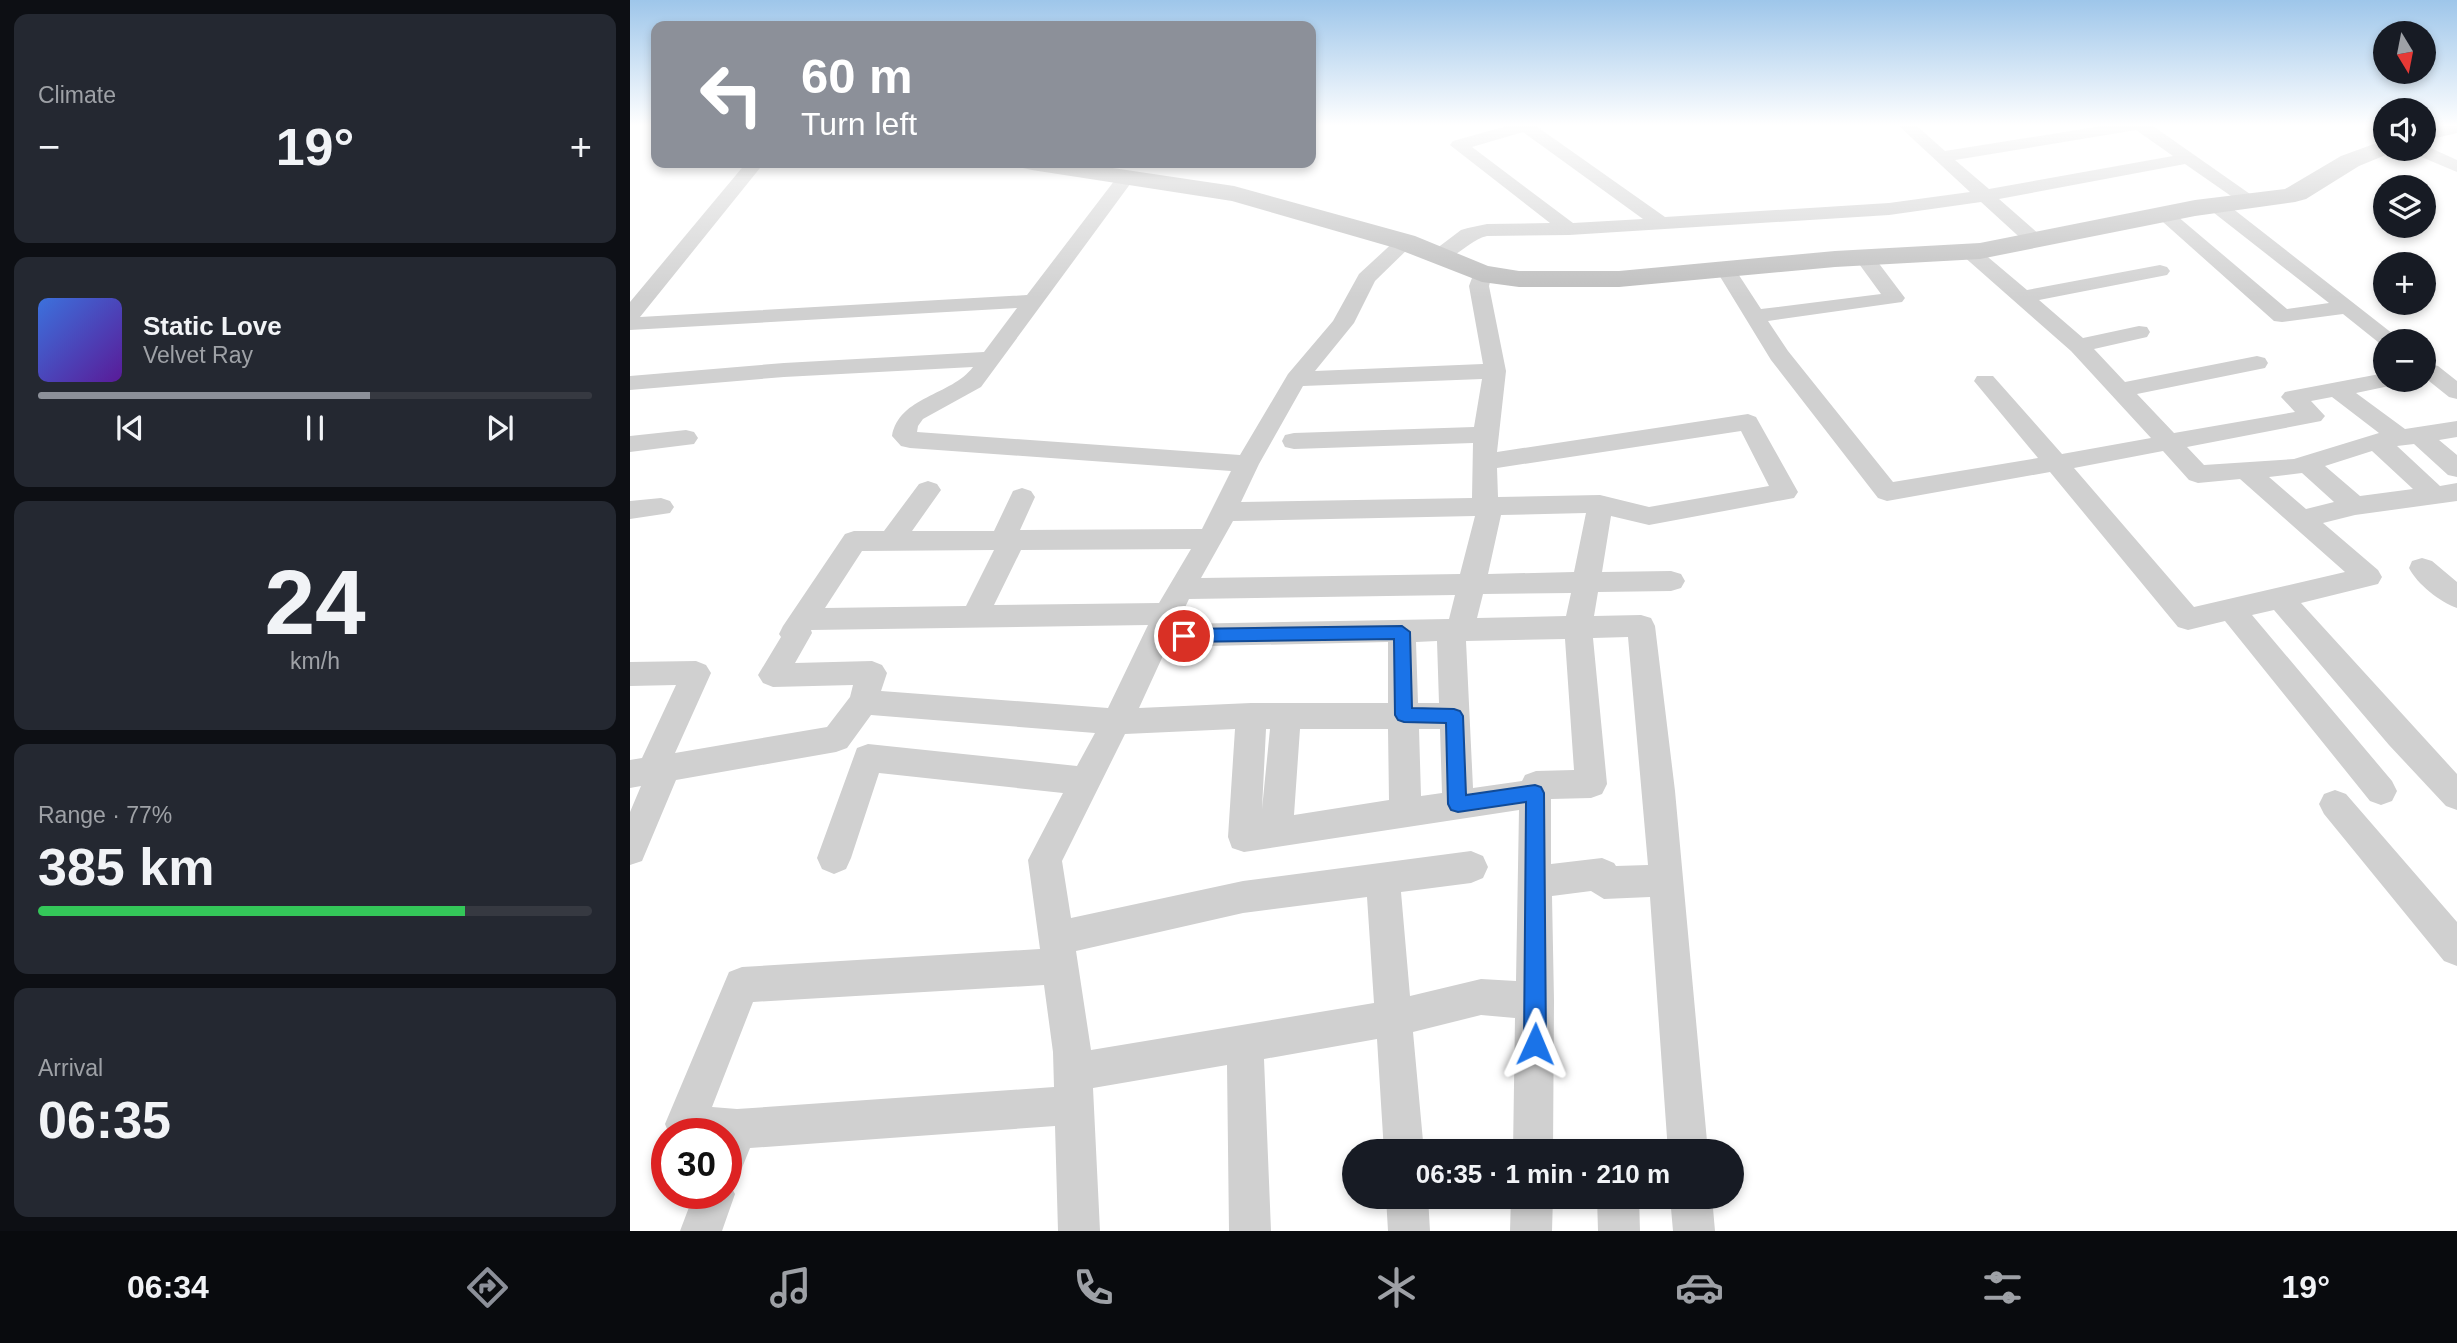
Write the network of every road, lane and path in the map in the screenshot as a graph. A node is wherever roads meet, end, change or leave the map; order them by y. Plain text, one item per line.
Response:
1 (738, 183) edge
2 (1121, 183) edge
3 (1171, 183) edge
4 (1510, 183) edge
5 (1606, 183) edge
6 (1969, 183) edge
7 (2051, 183) edge
8 (2226, 183) edge
9 (2314, 183) edge
10 (1983, 196) junction
11 (2251, 201) junction
12 (2216, 205) junction
13 (2163, 214) junction
14 (1661, 223) junction
15 (1569, 229) junction
16 (2034, 240) junction
17 (1405, 242) junction
18 (1969, 251) junction
19 (1439, 256) junction
20 (1864, 257) junction
21 (1726, 270) junction
22 (2160, 271) dead end
23 (1482, 274) junction
24 (2022, 296) junction
25 (1033, 301) junction
26 (2346, 307) junction
27 (630, 316) edge
28 (1755, 316) junction
29 (630, 324) edge
30 (2375, 329) edge
31 (2139, 332) dead end
32 (2079, 346) junction
33 (989, 359) junction
34 (2257, 363) dead end
35 (1495, 371) junction
36 (2436, 377) edge
37 (1296, 379) junction
38 (1985, 381) dead end
39 (630, 383) edge
40 (2373, 383) edge
41 (2120, 390) junction
42 (2338, 390) junction
43 (2457, 392) edge
44 (2457, 429) edge
45 (1485, 435) junction
46 (686, 438) dead end
47 (2399, 438) junction
48 (1294, 441) dead end
49 (2168, 441) junction
50 (630, 444) edge
51 (1485, 462) junction
52 (2056, 463) junction
53 (2305, 463) junction
54 (1247, 464) junction
55 (2457, 469) edge
56 (2245, 470) junction
57 (928, 490) dead end
58 (2445, 493) edge
59 (1022, 497) dead end
60 (1600, 504) junction
61 (1488, 505) junction
62 (2355, 506) junction
63 (662, 507) dead end
64 (630, 510) edge
65 (1224, 512) junction
66 (2301, 519) junction
67 (1209, 539) junction
68 (892, 540) junction
69 (1008, 540) junction
70 (2422, 568) dead end
71 (1671, 581) dead end
72 (1584, 582) junction
73 (1472, 585) junction
74 (2453, 590) edge
75 (2280, 598) junction
76 (2231, 609) junction
77 (1168, 613) junction
78 (975, 617) junction
79 (803, 618) junction
80 (1578, 629) junction
81 (1456, 631) junction
82 (1402, 632) junction
83 (630, 674) edge
84 (863, 702) junction
85 (1404, 715) junction
86 (1251, 716) junction
87 (1286, 716) junction
88 (1454, 716) junction
89 (1117, 722) junction
90 (649, 771) edge
91 (1086, 782) junction
92 (2381, 791) dead end
93 (1535, 793) junction
94 (2457, 796) edge
95 (1458, 804) junction
96 (2334, 804) dead end
97 (1405, 811) junction
98 (1276, 832) junction
99 (630, 850) edge
100 (834, 858) dead end
101 (1472, 867) dead end
102 (1383, 878) junction
103 (1666, 880) junction
104 (1535, 882) junction
105 (2457, 949) edge
106 (1058, 952) junction
107 (1536, 1000) junction
108 (1394, 1018) junction
109 (1245, 1043) junction
110 (1073, 1088) junction
111 (687, 1118) edge
112 (1403, 1139) edge
113 (1533, 1139) edge
114 (1687, 1139) edge
115 (742, 1142) edge
116 (709, 1209) edge
117 (1408, 1209) edge
118 (1532, 1209) edge
119 (1618, 1209) edge
120 (1692, 1209) edge
121 (701, 1231) edge
122 (1079, 1231) edge
123 (1250, 1231) edge
124 (1409, 1231) edge
125 (1531, 1231) edge
126 (1619, 1231) edge
127 (1694, 1231) edge

1 - 27 street
2 - 25 street
3 - 17 street
4 - 15 street
5 - 14 street
6 - 10 street
7 - 10 street
8 - 11 street
9 - 11 street
10 - 14 street
10 - 16 street
11 - 12 street
12 - 13 street
12 - 26 street
13 - 16 street
13 - 26 street
14 - 15 street
15 - 19 street
16 - 18 street
17 - 19 street
17 - 37 street
18 - 20 street
18 - 24 street
19 - 23 street
20 - 21 street
20 - 28 street
21 - 23 street
21 - 28 street
22 - 24 street
23 - 35 street
24 - 32 street
25 - 29 street
25 - 33 street
26 - 30 street
28 - 52 street
31 - 32 street
32 - 41 street
33 - 39 street
33 - 54 street
34 - 41 street
35 - 37 street
35 - 45 street
36 - 43 street
37 - 54 street
38 - 52 street
40 - 42 street
41 - 49 street
42 - 47 street
42 - 49 street
44 - 47 street
45 - 48 street
45 - 51 street
46 - 50 street
47 - 53 street
47 - 55 street
47 - 58 street
49 - 52 street
49 - 56 street
51 - 60 street
51 - 61 street
52 - 76 street
53 - 56 street
53 - 62 street
54 - 65 street
56 - 66 street
57 - 68 street
58 - 62 street
59 - 69 street
60 - 61 street
60 - 72 street
61 - 65 street
61 - 73 street
62 - 66 street
63 - 64 street
65 - 67 street
66 - 75 street
67 - 69 street
67 - 77 street
68 - 69 street
68 - 79 street
69 - 78 street
70 - 74 street
71 - 72 street
72 - 73 street
72 - 80 street
73 - 77 street
73 - 81 street
75 - 76 street
75 - 94 street
76 - 92 street
77 - 78 street
77 - 82 street
77 - 89 street
78 - 79 street
79 - 84 street
80 - 81 street
80 - 93 street
80 - 103 street
81 - 82 street
81 - 88 street
82 - 85 street
83 - 90 street
84 - 89 street
84 - 90 street
85 - 87 street
85 - 88 street
85 - 97 street
86 - 87 street
86 - 89 street
86 - 98 street
87 - 98 street
88 - 95 street
89 - 91 street
90 - 99 street
91 - 100 street
91 - 106 street
93 - 95 street
93 - 104 street
95 - 97 street
96 - 105 street
97 - 98 street
101 - 102 street
102 - 106 street
102 - 108 street
103 - 104 street
103 - 114 street
104 - 107 street
106 - 110 street
106 - 111 street
107 - 108 street
107 - 113 street
108 - 109 street
108 - 112 street
109 - 110 street
109 - 123 street
110 - 115 street
110 - 122 street
116 - 121 street
117 - 124 street
118 - 125 street
119 - 126 street
120 - 127 street

